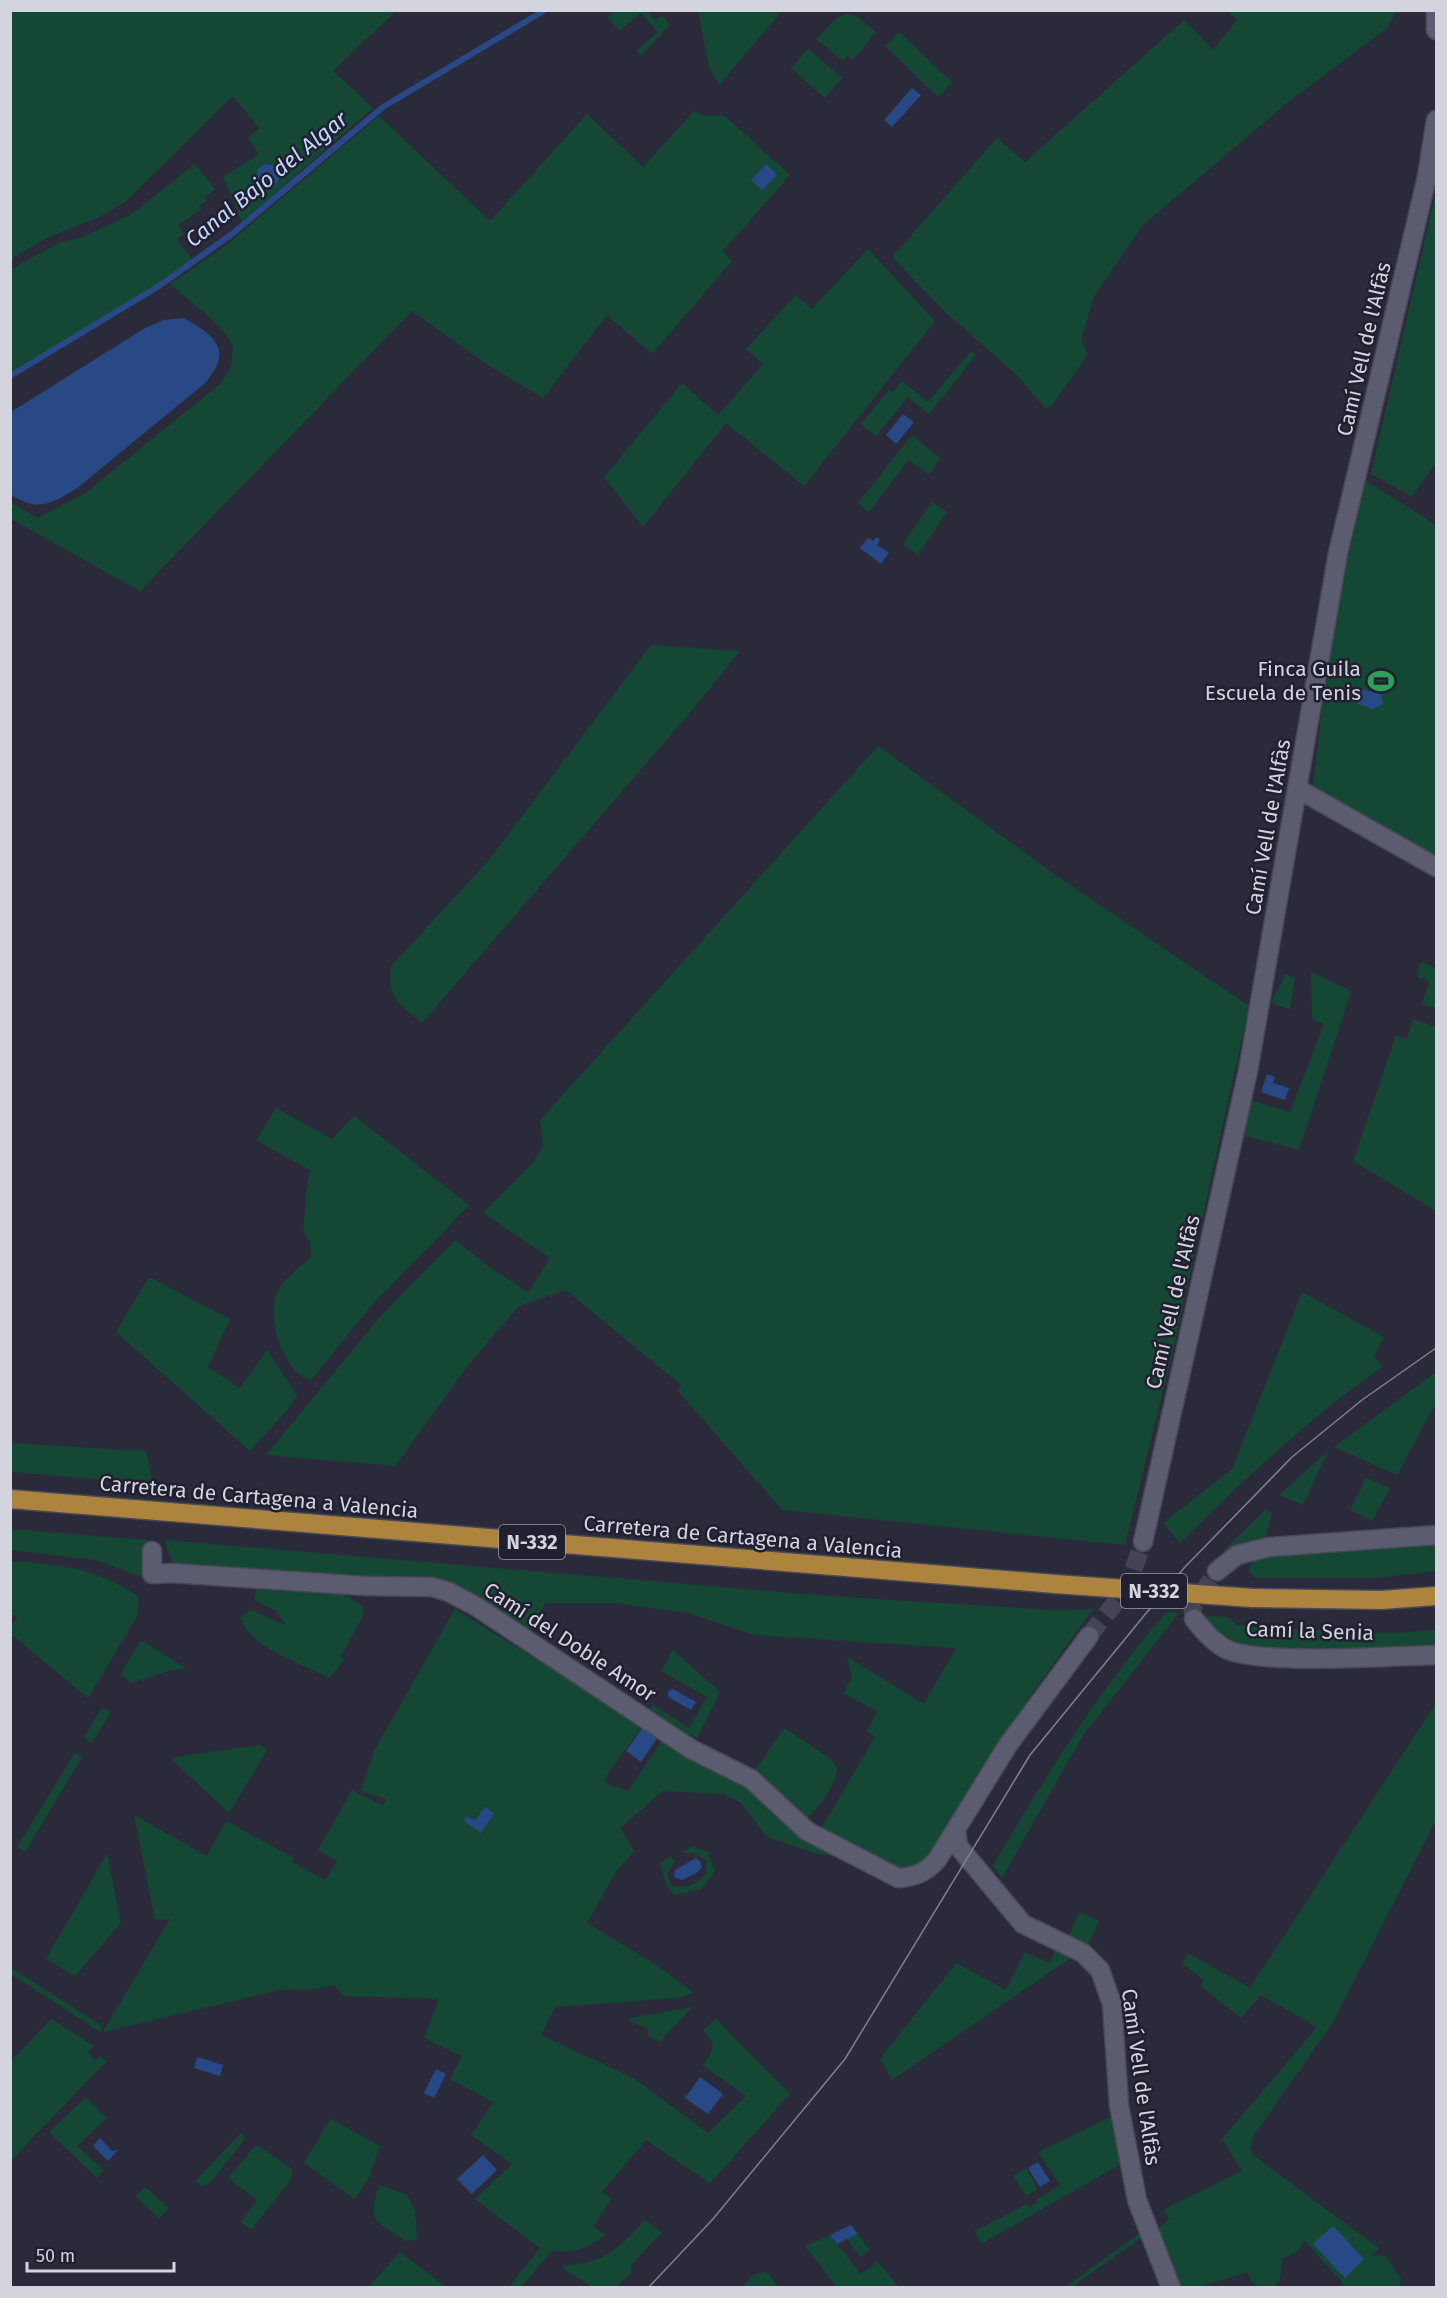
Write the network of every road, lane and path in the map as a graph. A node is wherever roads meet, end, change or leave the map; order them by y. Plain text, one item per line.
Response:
1 (1436, 10) edge
2 (1437, 30) edge
3 (1437, 120) edge
4 (1298, 789) junction
5 (1437, 867) edge
6 (10, 1499) edge
7 (1437, 1535) edge
8 (1143, 1542) tunnel mouth
9 (152, 1551) dead end
10 (1217, 1571) tunnel mouth
11 (1437, 1596) edge
12 (1194, 1619) dead end
13 (1089, 1635) tunnel mouth
14 (1437, 1655) edge
15 (956, 1830) junction
16 (937, 1860) junction
17 (968, 1860) junction
18 (1171, 2288) edge

1 - 2 street
3 - 4 street, Camí Vell de l'Alfàs
4 - 5 street
4 - 8 street, Camí Vell de l'Alfàs
6 - 11 highway, Carretera de Cartagena a Valencia / N-332, bridge
7 - 10 street
9 - 16 street, Camí del Doble Amor
12 - 14 street, Camí la Senia
13 - 15 street
15 - 16 street
15 - 17 street, Camí Vell de l'Alfàs
16 - 17 street
17 - 18 street, Camí Vell de l'Alfàs

